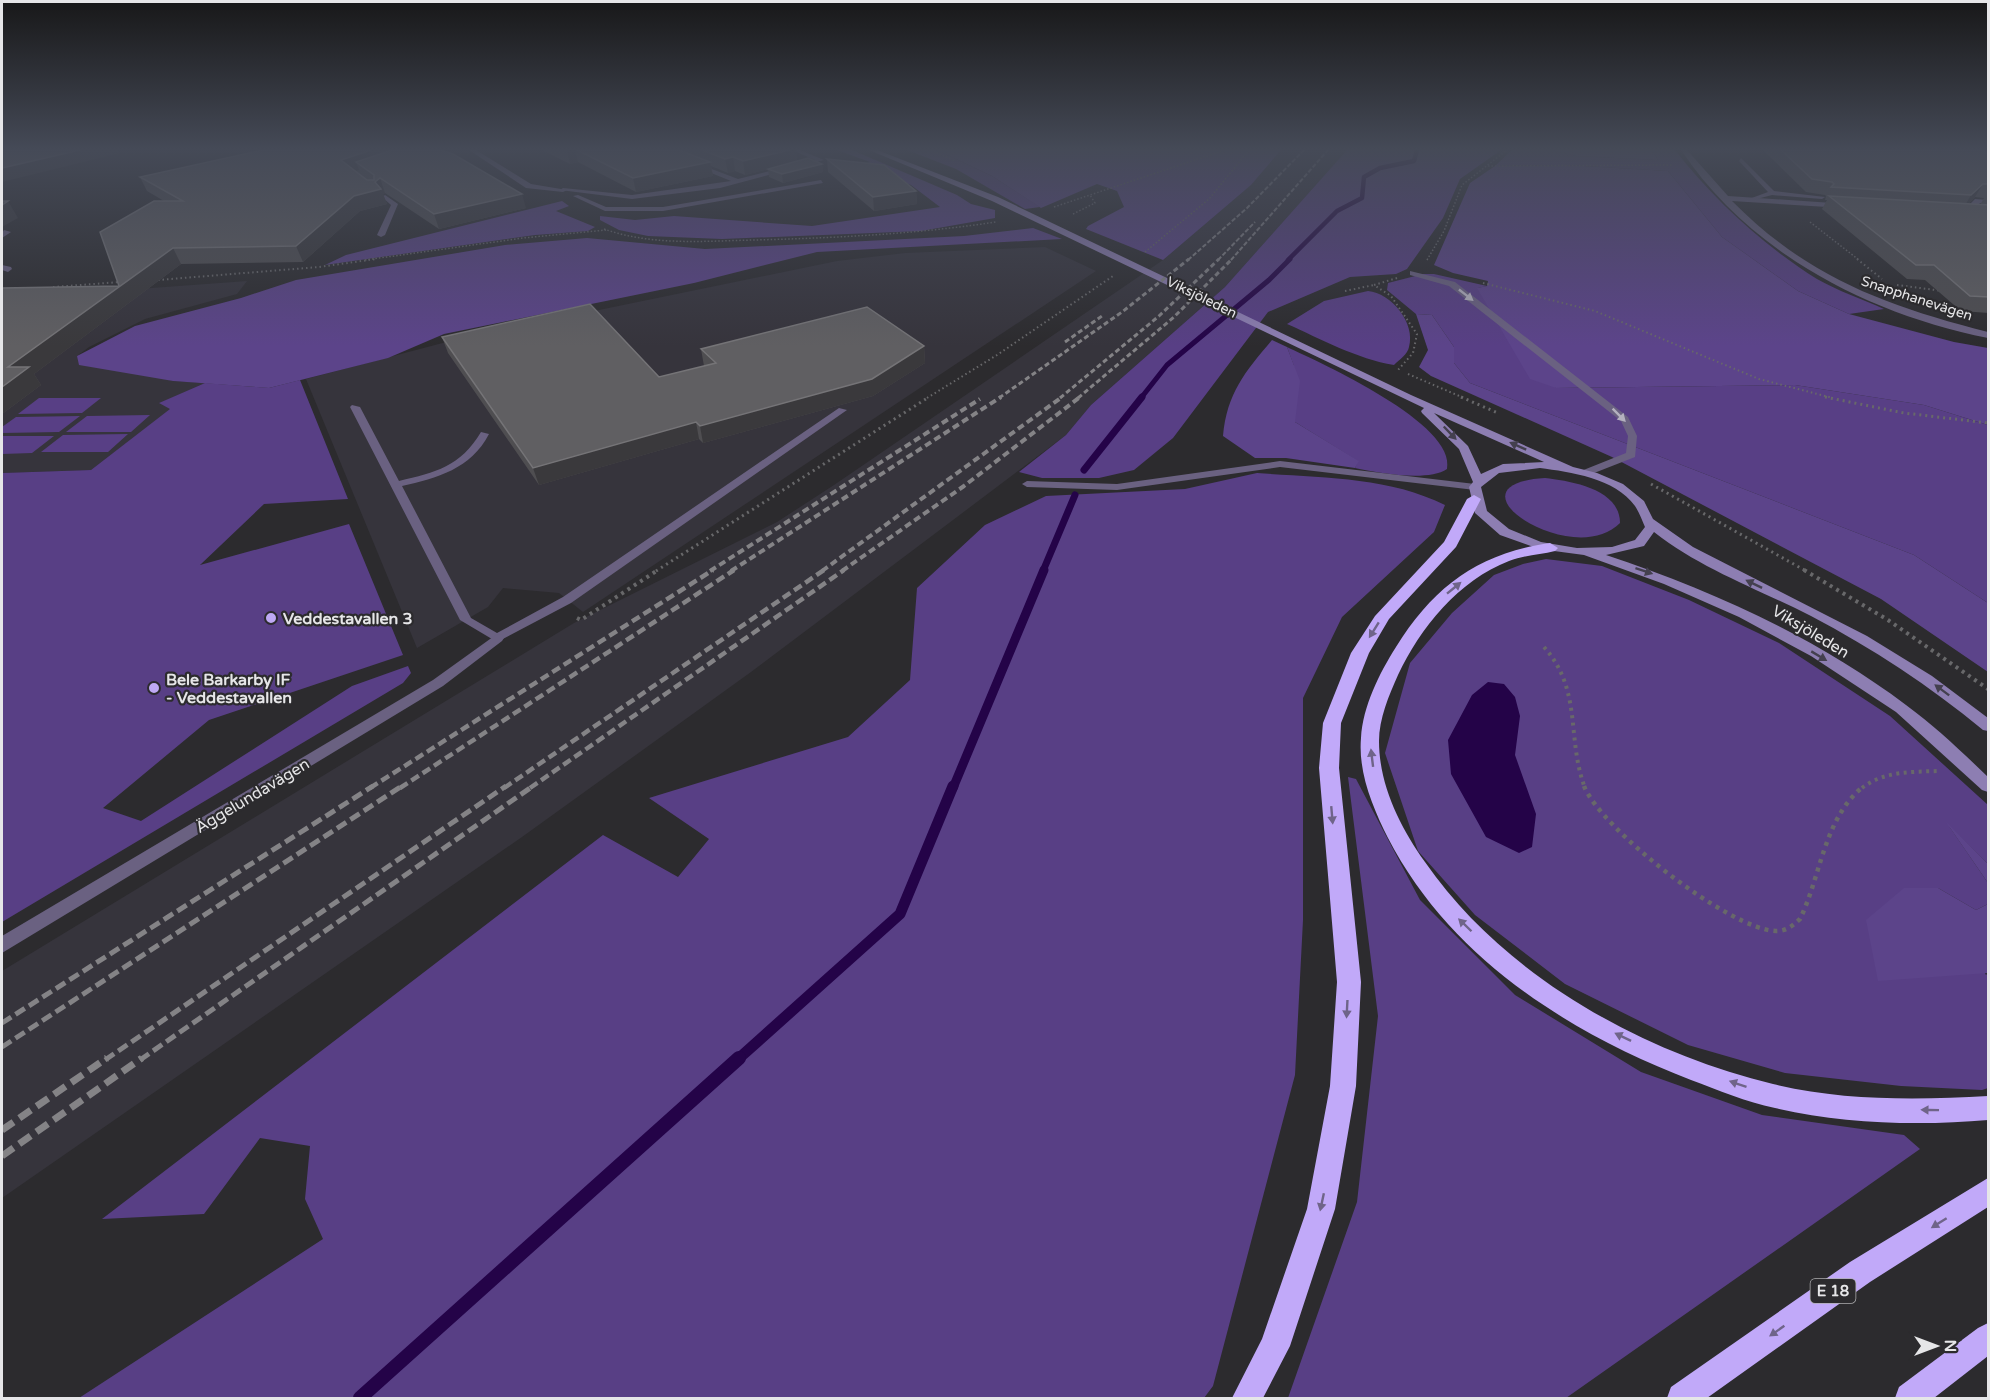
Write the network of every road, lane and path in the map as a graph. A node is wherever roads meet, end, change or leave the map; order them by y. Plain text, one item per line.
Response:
1 (390, 215) edge
2 (1030, 215) edge
3 (1190, 215) edge
4 (1450, 215) edge
5 (1745, 215) edge
6 (1802, 215) edge
7 (597, 222) dead end
8 (996, 222) dead end
9 (606, 230) junction
10 (381, 235) dead end
11 (1140, 256) dead end
12 (1413, 273) junction
13 (1115, 274) dead end
14 (153, 280) edge
15 (129, 282) edge
16 (1479, 282) dead end
17 (1374, 285) junction
18 (48, 288) edge
19 (1344, 291) dead end
20 (1946, 291) edge
21 (1989, 335) edge
22 (1398, 370) dead end
23 (1407, 397) junction
24 (355, 407) dead end
25 (842, 410) edge
26 (1989, 423) edge
27 (484, 434) dead end
28 (1569, 469) junction
29 (1585, 473) junction
30 (1645, 482) dead end
31 (1028, 484) dead end
32 (395, 485) junction
33 (1476, 489) junction
34 (1650, 522) junction
35 (1550, 548) junction
36 (1589, 554) junction
37 (571, 616) dead end
38 (497, 638) junction
39 (1544, 647) dead end
40 (1989, 689) edge
41 (1989, 726) edge
42 (1971, 770) junction
43 (1989, 786) edge
44 (2, 945) edge
45 (1989, 1108) edge
46 (1989, 1192) edge
47 (1989, 1338) edge
48 (1247, 1398) edge
49 (1682, 1398) edge
50 (1910, 1398) edge

1 - 10 lane
2 - 23 main road, Viksjöleden
3 - 11 path
4 - 12 path
5 - 21 street, Snapphanevägen
6 - 20 path
7 - 9 path
8 - 9 path
9 - 14 path
12 - 17 path
12 -> 29 lane
13 - 37 path
15 - 18 path
16 - 26 path
17 - 19 path
17 - 22 path
28 -> 23 main road, Viksjöleden
23 -> 33 main road, Viksjöleden
24 - 32 lane
25 - 38 lane
27 - 32 lane
28 - 29 main road, Viksjöleden
28 - 33 main road
29 - 34 main road, Viksjöleden
30 - 40 path
31 - 33 lane
32 - 38 lane
33 - 35 main road, Viksjöleden
33 -> 48 highway
34 - 36 main road
41 -> 34 main road, Viksjöleden
35 - 36 main road, Viksjöleden
45 -> 35 highway
36 -> 42 main road, Viksjöleden
38 - 44 street, Äggelundavägen
39 - 42 path
42 - 43 main road, Viksjöleden
46 -> 49 highway, E 18
47 - 50 highway

